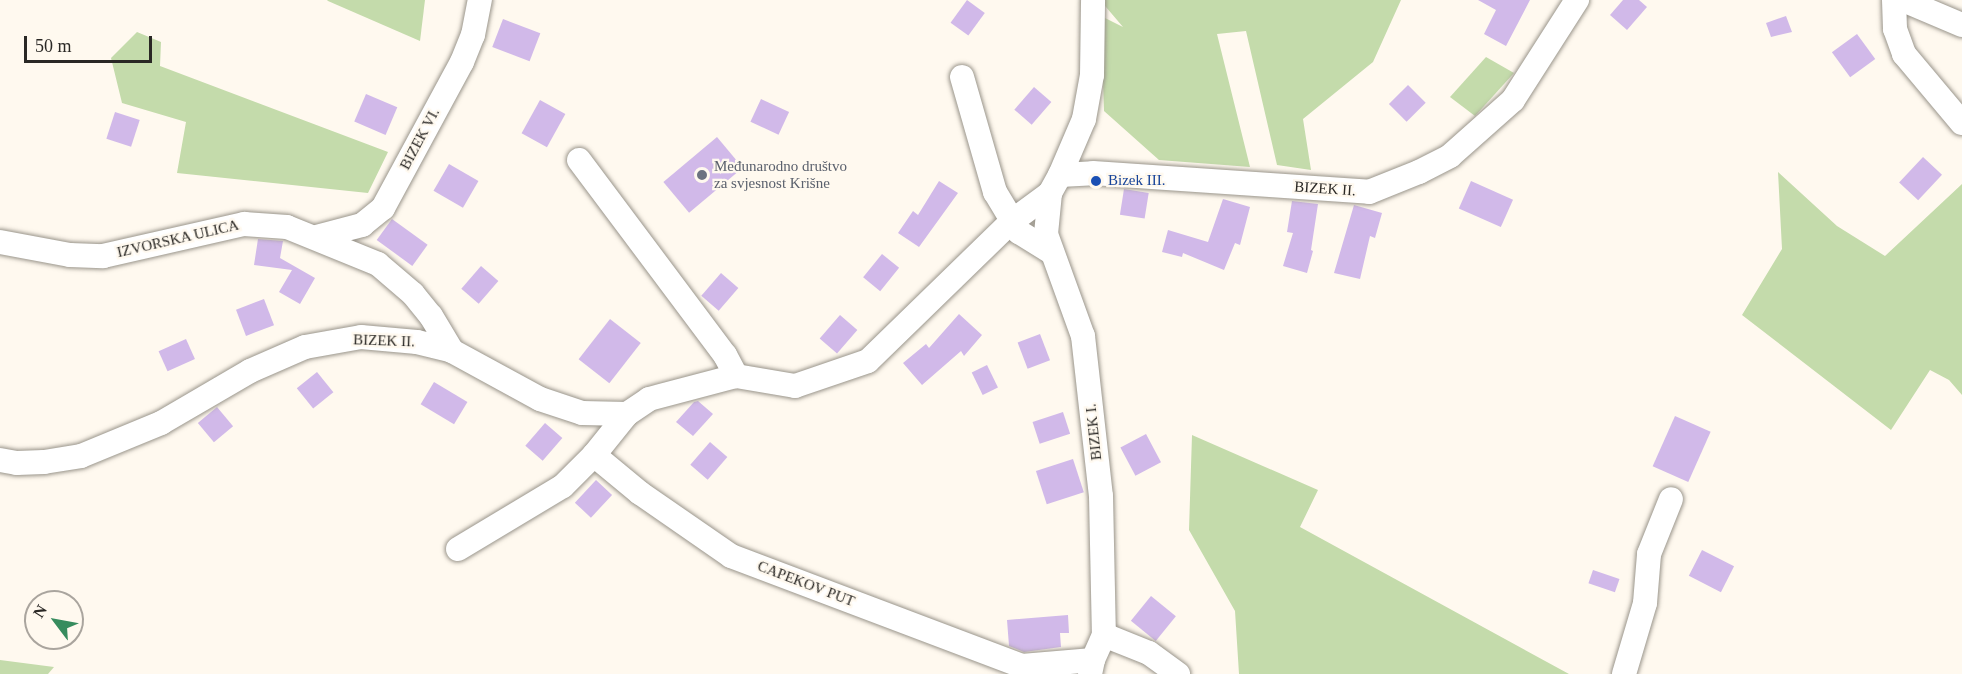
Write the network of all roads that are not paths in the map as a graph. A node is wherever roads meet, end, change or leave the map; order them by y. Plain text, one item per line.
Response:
1 (480, 0) edge
2 (1093, 0) edge
3 (1577, 0) edge
4 (1894, 0) edge
5 (1903, 0) edge
6 (1962, 25) edge
7 (962, 78) dead end
8 (1962, 123) edge
9 (579, 160) dead end
10 (1055, 184) junction
11 (1011, 222) junction
12 (316, 237) junction
13 (0, 242) edge
14 (1052, 253) junction
15 (452, 351) junction
16 (736, 376) junction
17 (627, 414) junction
18 (594, 455) junction
19 (0, 460) edge
20 (1671, 499) dead end
21 (458, 549) dead end
22 (1104, 635) junction
23 (1092, 667) edge
24 (1178, 674) edge
25 (1624, 674) edge

1 - 12 street, BIZEK VI.
2 - 10 street
3 - 10 street, BIZEK II.
4 - 8 street
5 - 6 street
7 - 11 street
9 - 16 street
10 - 11 street
10 - 14 street, BIZEK I.
11 - 14 street
11 - 16 street
12 - 13 street, IZVORSKA ULICA
12 - 15 street, IZVORSKA ULICA
14 - 22 street, BIZEK I.
15 - 17 street, BIZEK II.
15 - 19 street, BIZEK II.
16 - 17 street
17 - 18 street
18 - 21 street
18 - 23 street, CAPEKOV PUT
20 - 25 street
22 - 23 street, BIZEK I.
22 - 24 street

